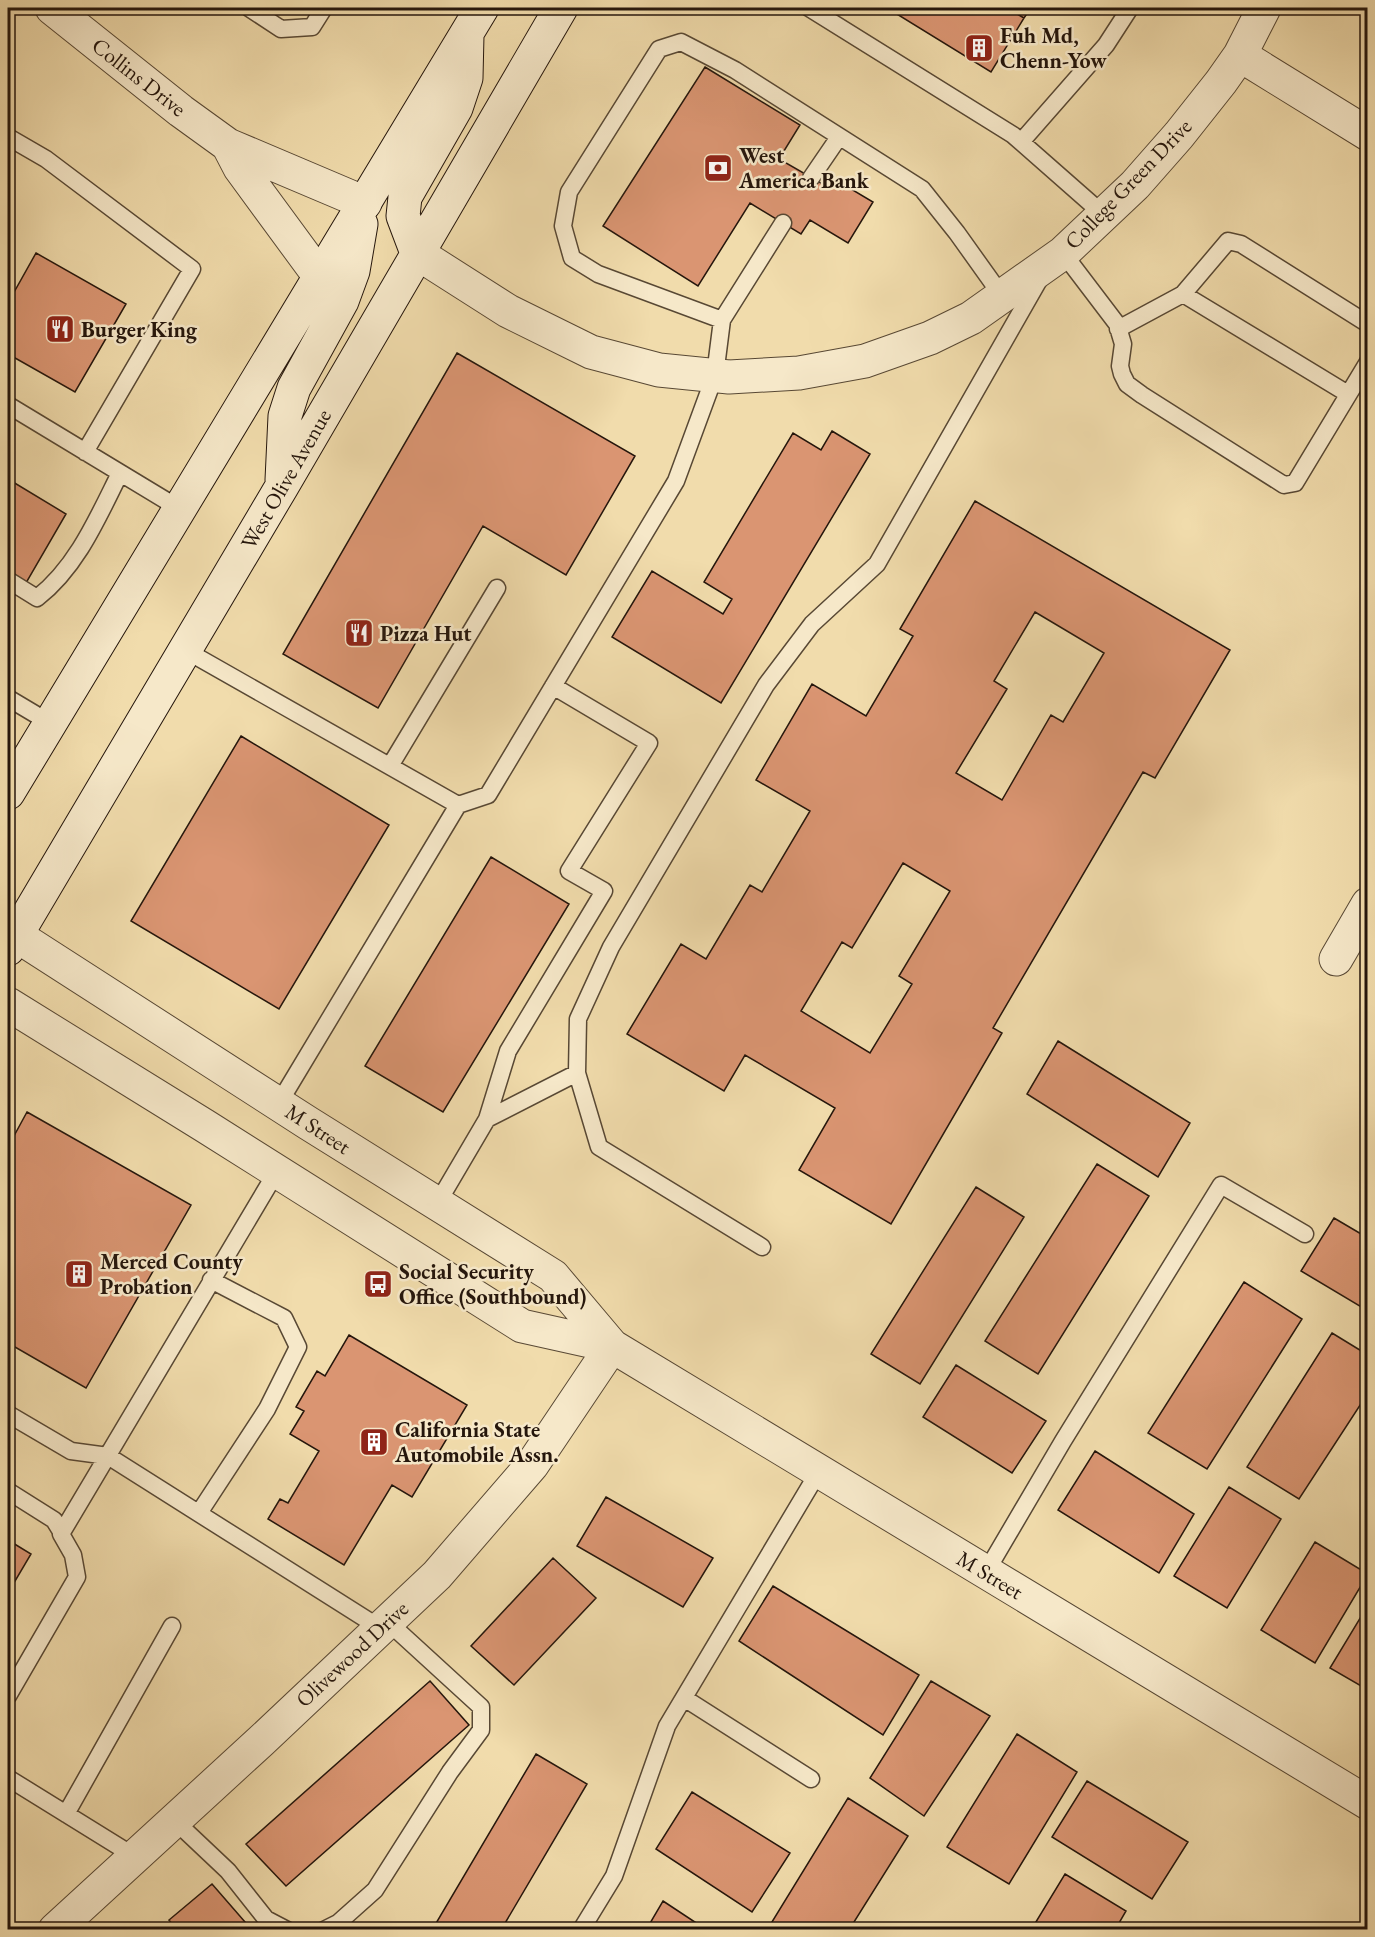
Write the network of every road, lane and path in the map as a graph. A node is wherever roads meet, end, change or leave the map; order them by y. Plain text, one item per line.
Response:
1 (52, 8) edge
2 (249, 8) edge
3 (324, 8) edge
4 (561, 8) edge
5 (809, 8) edge
6 (1131, 8) edge
7 (1264, 8) edge
8 (474, 19) edge
9 (1240, 55) junction
10 (1368, 134) edge
11 (839, 136) junction
12 (8, 137) edge
13 (1021, 142) junction
14 (228, 145) junction
15 (811, 178) dead end
16 (365, 203) junction
17 (1104, 215) junction
18 (783, 223) dead end
19 (417, 253) junction
20 (1055, 258) junction
21 (320, 277) junction
22 (1183, 294) junction
23 (1002, 296) junction
24 (722, 320) junction
25 (1368, 324) edge
26 (1118, 329) junction
27 (1368, 362) edge
28 (715, 375) junction
29 (1348, 394) junction
30 (8, 405) edge
31 (85, 452) junction
32 (120, 473) junction
33 (281, 488) junction
34 (180, 509) junction
35 (8, 580) edge
36 (497, 588) dead end
37 (185, 650) junction
38 (553, 686) junction
39 (8, 698) edge
40 (50, 723) junction
41 (390, 766) junction
42 (8, 793) edge
43 (458, 805) junction
44 (1368, 904) edge
45 (10, 938) edge
46 (1336, 959) dead end
47 (8, 1004) edge
48 (578, 1073) junction
49 (279, 1103) junction
50 (486, 1119) junction
51 (277, 1171) junction
52 (437, 1204) junction
53 (1305, 1234) dead end
54 (762, 1247) dead end
55 (211, 1280) junction
56 (612, 1347) junction
57 (8, 1414) edge
58 (108, 1455) junction
59 (819, 1471) junction
60 (8, 1491) edge
61 (199, 1513) junction
62 (62, 1533) junction
63 (986, 1572) junction
64 (383, 1625) junction
65 (172, 1626) dead end
66 (8, 1696) edge
67 (684, 1698) junction
68 (8, 1778) edge
69 (811, 1779) dead end
70 (1368, 1803) edge
71 (66, 1814) junction
72 (174, 1820) junction
73 (134, 1856) junction
74 (55, 1929) edge
75 (287, 1929) edge
76 (324, 1929) edge
77 (581, 1929) edge

1 - 14 street, Collins Drive
2 - 3 lane
4 - 19 street, West Olive Avenue
5 - 13 lane
6 - 13 lane
7 - 9 street, College Green Drive
8 - 16 street
8 - 19 street
9 - 10 street
9 - 17 street, College Green Drive
11 - 15 lane
11 - 23 lane
11 - 24 lane
12 - 31 lane
13 - 17 lane
14 - 16 street, Collins Drive
14 - 21 street, Collins Drive
16 - 21 street
16 - 33 street
17 - 20 street, College Green Drive
18 - 24 lane
19 - 28 street, College Green Drive
19 - 33 street, West Olive Avenue
20 - 23 street, College Green Drive
20 - 26 lane
20 - 48 lane
21 - 34 street
22 - 25 lane
22 - 26 lane
22 - 29 lane
23 - 28 street, College Green Drive
24 - 28 lane
26 - 29 lane
27 - 29 lane
28 - 38 lane
30 - 31 lane
31 - 32 lane
32 - 34 lane
32 - 35 lane
33 - 37 street, West Olive Avenue
34 - 40 street
36 - 41 lane
37 - 41 lane
37 - 45 street, West Olive Avenue
38 - 43 lane
38 - 50 lane
39 - 40 lane
40 - 42 street
41 - 43 lane
43 - 49 lane
44 - 46 street
45 - 49 street, M Street
47 - 51 street, M Street
48 - 50 lane
48 - 54 lane
49 - 52 street, M Street
50 - 52 lane
51 - 55 lane
51 - 56 street, M Street
52 - 56 street, M Street
53 - 63 lane
55 - 58 lane
55 - 61 lane
56 - 59 street, M Street
56 - 64 street, Olivewood Drive
57 - 58 lane
58 - 61 lane
58 - 62 lane
59 - 63 street, M Street
59 - 67 lane
60 - 62 lane
61 - 64 lane
62 - 66 lane
63 - 70 street, M Street
64 - 72 street, Olivewood Drive
64 - 76 lane
65 - 71 lane
67 - 69 lane
67 - 77 lane
68 - 71 lane
71 - 73 lane
72 - 73 street, Olivewood Drive
72 - 75 lane
73 - 74 street, Olivewood Drive

